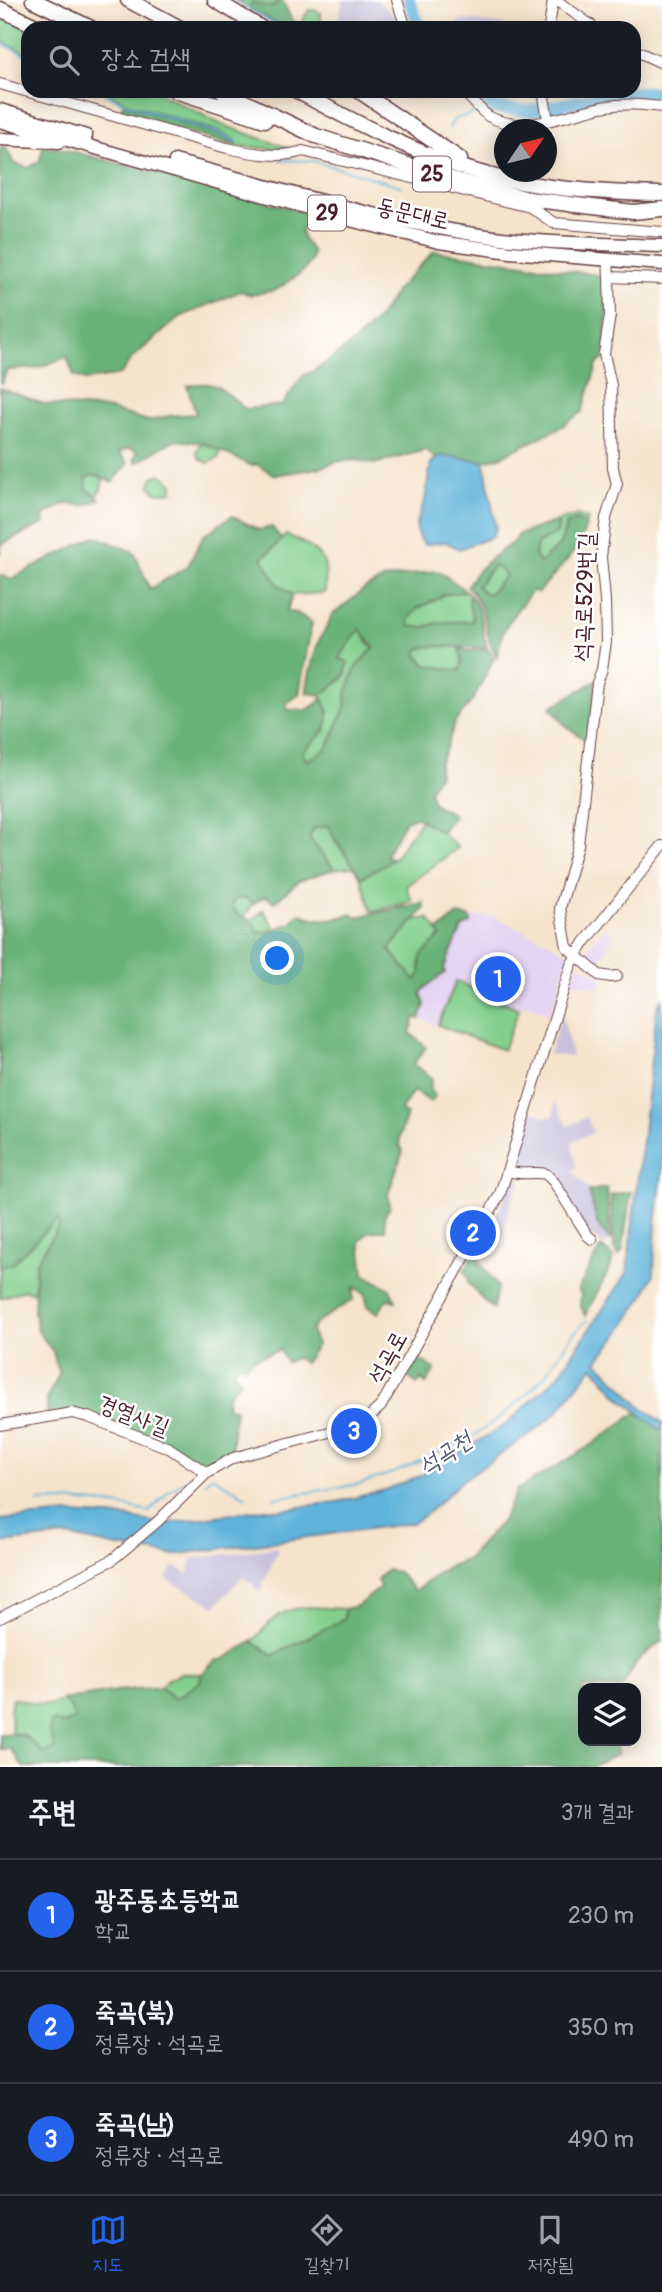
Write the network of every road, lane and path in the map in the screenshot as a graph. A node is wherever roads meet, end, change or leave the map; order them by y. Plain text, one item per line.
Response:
1 (33, 0) edge
2 (128, 0) edge
3 (215, 0) edge
4 (227, 0) edge
5 (397, 0) edge
6 (555, 0) edge
7 (0, 9) edge
8 (25, 21) edge
9 (76, 21) edge
10 (167, 21) edge
11 (250, 21) edge
12 (259, 21) edge
13 (404, 21) edge
14 (550, 21) edge
15 (585, 21) edge
16 (641, 53) edge
17 (662, 63) edge
18 (0, 84) edge
19 (21, 90) edge
20 (50, 98) edge
21 (197, 98) edge
22 (237, 98) edge
23 (311, 98) edge
24 (369, 98) edge
25 (471, 98) edge
26 (543, 98) edge
27 (662, 107) edge
28 (0, 110) edge
29 (494, 119) edge
30 (548, 119) joint
31 (0, 121) edge
32 (0, 138) edge
33 (69, 140) junction
34 (406, 166) junction
35 (478, 172) junction
36 (658, 201) edge
37 (662, 232) edge
38 (662, 246) edge
39 (608, 260) junction
40 (662, 264) edge
41 (609, 277) junction
42 (662, 279) edge
43 (662, 846) edge
44 (576, 956) junction
45 (617, 976) dead end
46 (509, 1171) junction
47 (592, 1239) dead end
48 (0, 1425) edge
49 (207, 1473) junction
50 (0, 1618) edge

1 - 9 highway
2 - 10 highway
3 - 11 highway
4 - 12 street
5 - 13 street
6 - 14 street
6 - 15 street
7 - 8 highway
16 - 17 street
18 - 19 street
20 - 37 street
21 - 34 highway
22 - 34 highway, 25
23 - 35 highway, 25
24 - 35 highway
25 - 29 street
26 - 30 street
27 - 30 street
28 - 38 main road, 동문대로 / 29
31 - 33 main road, 동문대로 / 29
32 - 33 main road
33 - 39 main road, 동문대로 / 29
34 - 36 highway, 25
35 - 36 highway, 25
39 - 40 main road, 동문대로 / 29
39 - 41 street, 석곡로529번길
41 - 42 street
41 - 44 street, 석곡로529번길
43 - 44 street, 석곡로
44 - 45 street
44 - 46 street, 석곡로
46 - 47 street
46 - 49 street, 석곡로
48 - 49 street, 경열사길
49 - 50 street, 석곡로

